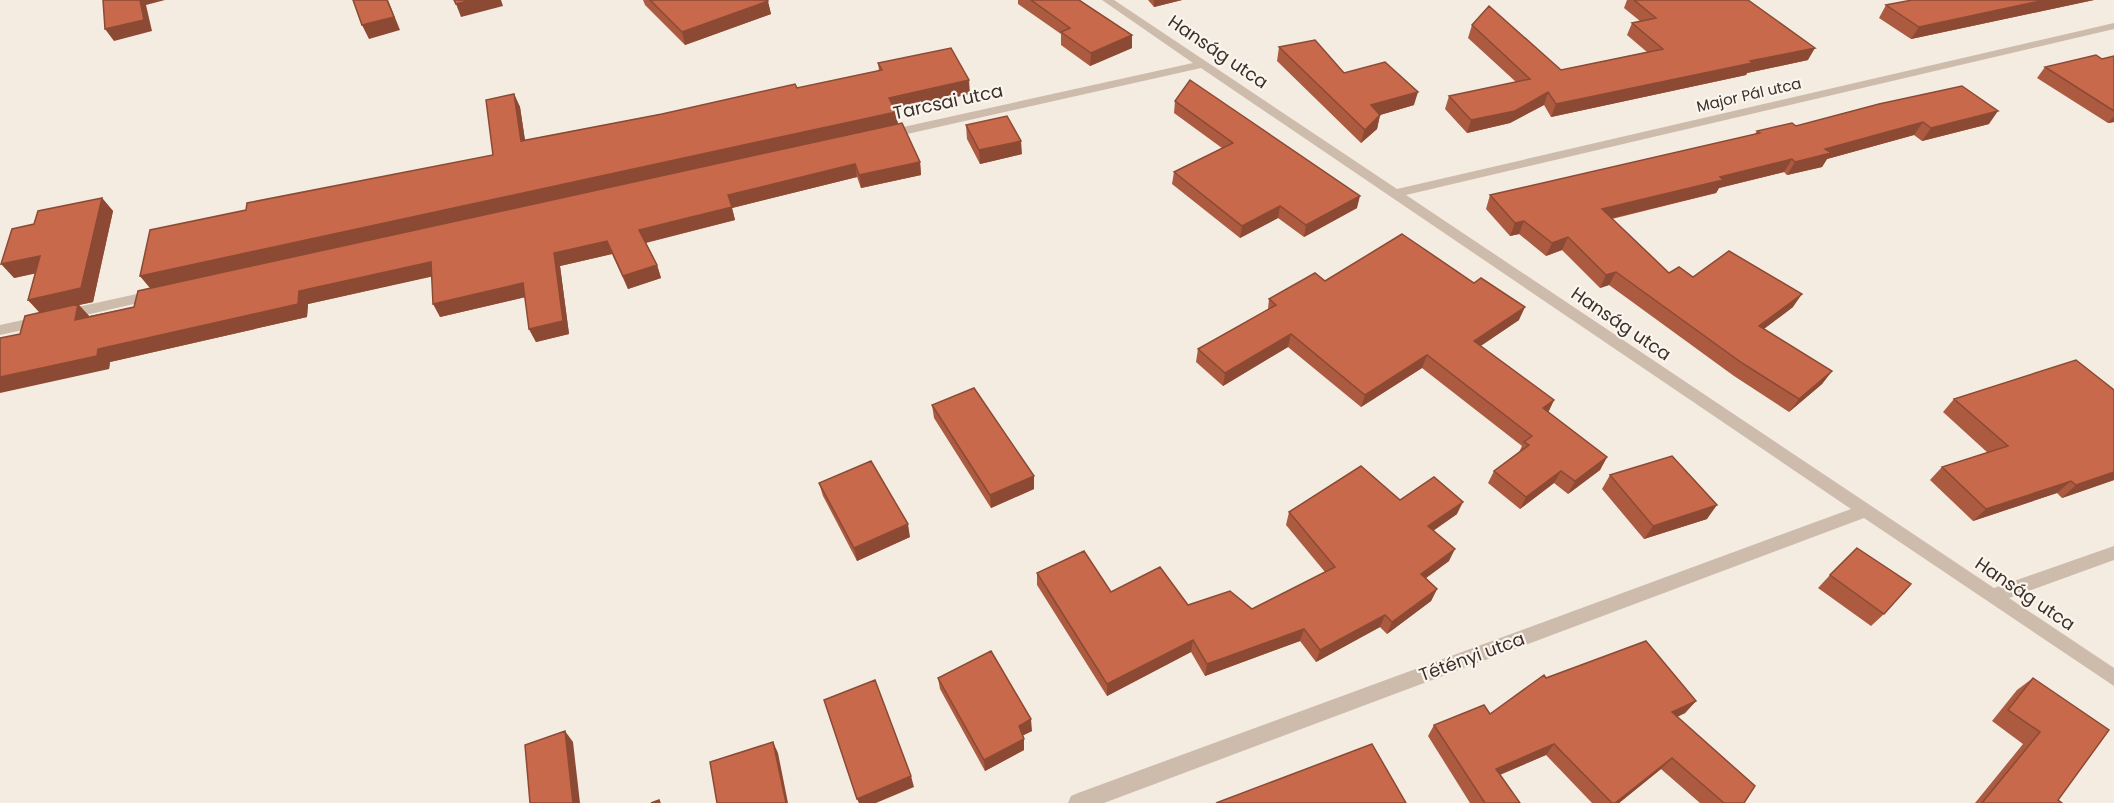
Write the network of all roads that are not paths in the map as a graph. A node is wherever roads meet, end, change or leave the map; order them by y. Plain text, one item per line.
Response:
1 (1107, 0) edge
2 (2114, 26) edge
3 (1201, 65) junction
4 (874, 137) edge
5 (1392, 194) junction
6 (163, 294) edge
7 (0, 330) edge
8 (1865, 511) junction
9 (2114, 553) edge
10 (1993, 596) junction
11 (2114, 678) edge
12 (1078, 803) edge

1 - 3 street, Hanság utca
2 - 5 street, Major Pál utca
3 - 4 street, Tarcsai utca
3 - 5 street, Hanság utca
5 - 8 street, Hanság utca
6 - 7 street
8 - 10 street, Hanság utca
8 - 12 street, Tétényi utca
9 - 10 street
10 - 11 street, Hanság utca

